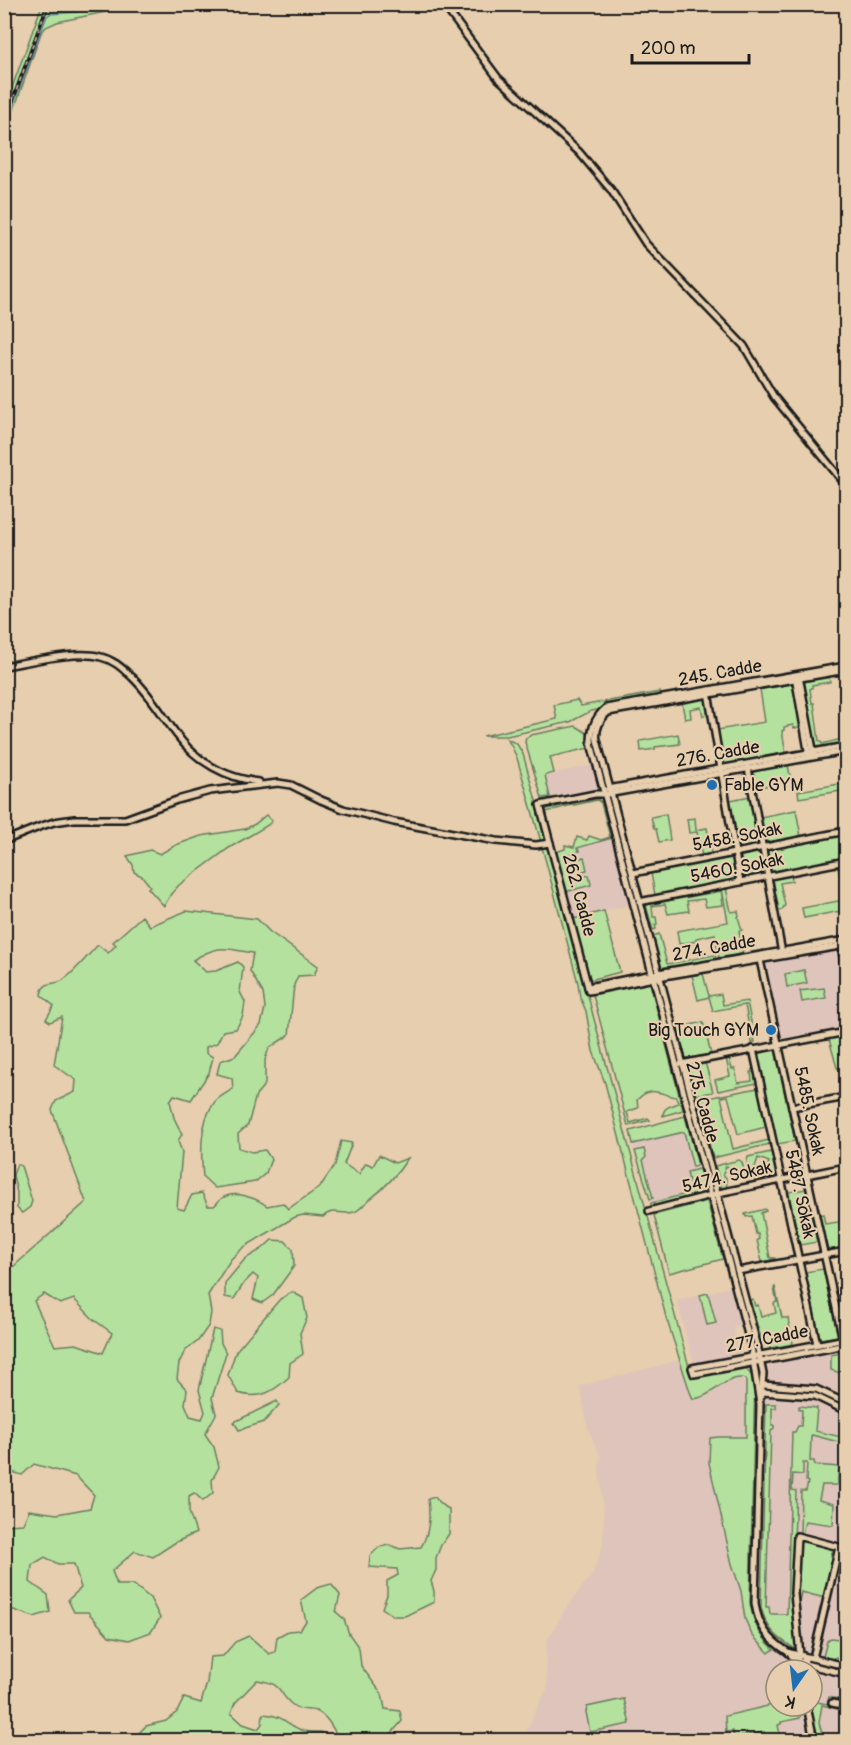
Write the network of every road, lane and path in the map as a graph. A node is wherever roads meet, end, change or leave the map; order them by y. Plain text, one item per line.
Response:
1 (443, 4) edge
2 (846, 485) edge
3 (4, 666) edge
4 (846, 666) edge
5 (846, 670) edge
6 (797, 677) junction
7 (708, 693) junction
8 (603, 713) joint
9 (846, 746) edge
10 (846, 751) edge
11 (812, 755) junction
12 (748, 768) junction
13 (722, 771) junction
14 (269, 784) junction
15 (607, 791) junction
16 (540, 805) joint
17 (846, 831) edge
18 (4, 841) edge
19 (550, 843) junction
20 (763, 847) junction
21 (736, 853) junction
22 (846, 861) edge
23 (633, 873) junction
24 (768, 877) junction
25 (740, 882) junction
26 (640, 902) junction
27 (633, 903) junction
28 (844, 943) edge
29 (783, 953) junction
30 (760, 960) junction
31 (659, 975) junction
32 (652, 976) junction
33 (846, 979) edge
34 (589, 989) joint
35 (846, 1032) edge
36 (779, 1045) junction
37 (753, 1049) junction
38 (679, 1064) junction
39 (846, 1097) edge
40 (792, 1107) junction
41 (846, 1167) edge
42 (807, 1174) junction
43 (781, 1179) junction
44 (714, 1194) junction
45 (649, 1211) dead end
46 (846, 1251) edge
47 (824, 1255) junction
48 (799, 1260) junction
49 (738, 1271) junction
50 (845, 1341) edge
51 (817, 1344) junction
52 (757, 1358) junction
53 (693, 1371) dead end
54 (763, 1388) junction
55 (822, 1391) junction
56 (821, 1398) junction
57 (846, 1403) edge
58 (760, 1404) junction
59 (846, 1411) edge
60 (798, 1658) edge
61 (800, 1658) edge
62 (813, 1658) edge
63 (824, 1661) edge
64 (846, 1666) edge
65 (824, 1668) edge
66 (846, 1674) edge
67 (832, 1702) dead end
68 (846, 1706) edge
69 (809, 1718) edge
70 (814, 1740) edge

1 - 2 street
3 - 14 street
4 - 6 street, 245. Cadde
5 - 6 street, 245. Cadde
6 - 7 street, 245. Cadde
6 - 11 street
7 - 8 street, 245. Cadde
7 - 13 street
8 - 15 street, 275. Cadde
9 - 11 street, 276. Cadde
10 - 11 street, 276. Cadde
11 - 12 street, 276. Cadde
11 - 13 street, 276. Cadde
12 - 13 street, 276. Cadde
12 - 20 street
13 - 15 street, 276. Cadde
13 - 21 street
14 - 18 street
14 - 19 street
15 - 16 street, 276. Cadde
15 - 23 street, 275. Cadde
15 - 27 street, 275. Cadde
16 - 19 street, 262. Cadde
17 - 20 street, 5458. Sokak
19 - 34 street, 262. Cadde
20 - 21 street, 5458. Sokak
20 - 24 street
21 - 23 street, 5458. Sokak
21 - 25 street
22 - 24 street, 5460. Sokak
23 - 26 street, 275. Cadde
24 - 25 street, 5460. Sokak
24 - 29 street
25 - 26 street, 5460. Sokak
26 - 27 street, 5460. Sokak
26 - 31 street, 275. Cadde
27 - 32 street, 275. Cadde
28 - 29 street, 274. Cadde
28 - 33 street
29 - 30 street, 274. Cadde
29 - 31 street, 274. Cadde
30 - 31 street, 274. Cadde
30 - 36 street, 5485. Sokak
31 - 32 street, 274. Cadde
31 - 38 street, 275. Cadde
32 - 34 street, 274. Cadde
32 - 38 street, 275. Cadde
35 - 36 street
36 - 37 street
36 - 40 street, 5485. Sokak
37 - 38 street
37 - 43 street, 5487. Sokak
38 - 44 street, 275. Cadde
39 - 40 street
40 - 42 street, 5485. Sokak
41 - 42 street, 5474. Sokak
42 - 43 street, 5474. Sokak
42 - 47 street, 5485. Sokak
43 - 44 street, 5474. Sokak
43 - 48 street, 5487. Sokak
44 - 45 street, 5474. Sokak
44 - 49 street, 275. Cadde
44 - 52 street, 275. Cadde
46 - 47 street
47 - 48 street
47 - 50 street, 5485. Sokak
48 - 49 street
48 - 51 street, 5487. Sokak
49 - 52 street, 275. Cadde
50 - 51 street, 277. Cadde
50 - 52 street, 277. Cadde
51 - 52 street, 277. Cadde
52 - 53 street, 277. Cadde
52 - 54 street
52 - 58 street
54 - 55 street
54 - 56 street
54 - 58 street
55 - 56 street
55 - 57 street
56 - 59 street
58 - 60 street
61 - 62 street
63 - 64 street
65 - 66 street
67 - 68 street
69 - 70 street

